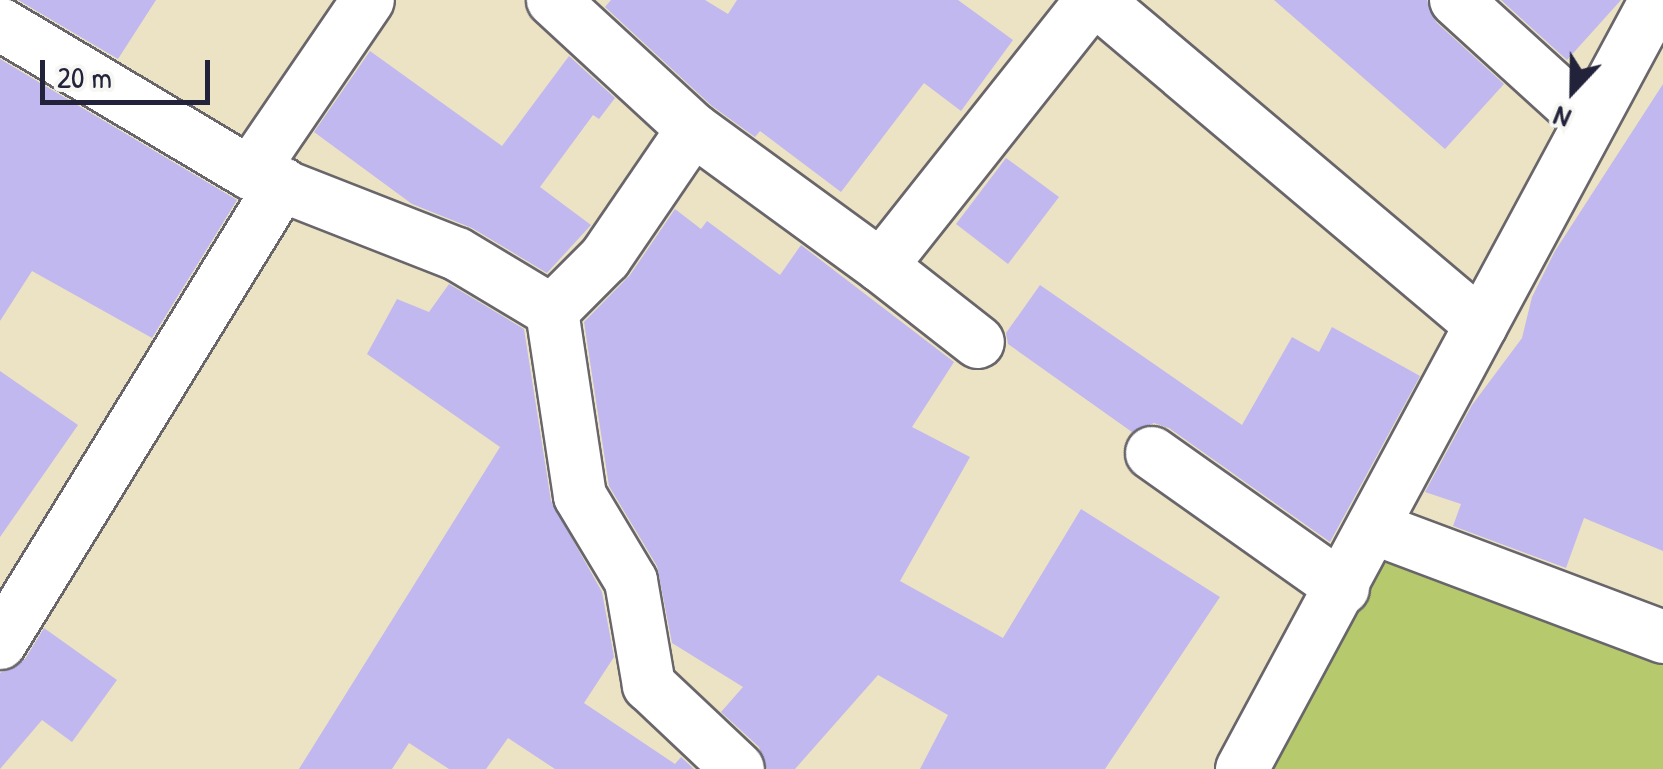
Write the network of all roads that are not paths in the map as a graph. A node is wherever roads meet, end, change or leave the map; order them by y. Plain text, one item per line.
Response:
1 (368, 0) edge
2 (553, 0) edge
3 (1094, 0) edge
4 (1456, 0) edge
5 (1656, 0) edge
6 (0, 24) edge
7 (1590, 122) junction
8 (693, 130) junction
9 (266, 179) junction
10 (881, 266) junction
11 (552, 312) junction
12 (1481, 325) junction
13 (978, 342) dead end
14 (1152, 453) dead end
15 (1376, 529) junction
16 (1342, 588) junction
17 (1663, 637) edge
18 (0, 643) edge
19 (723, 764) edge
20 (1242, 769) edge

1 - 9 street
2 - 8 street
3 - 10 street
3 - 12 street
4 - 7 street
5 - 7 street
6 - 9 street
7 - 12 street
8 - 10 street
8 - 11 street
9 - 11 street
9 - 18 street
10 - 13 street
11 - 19 street
12 - 15 street
14 - 16 street
15 - 16 street
15 - 17 street
16 - 20 street

